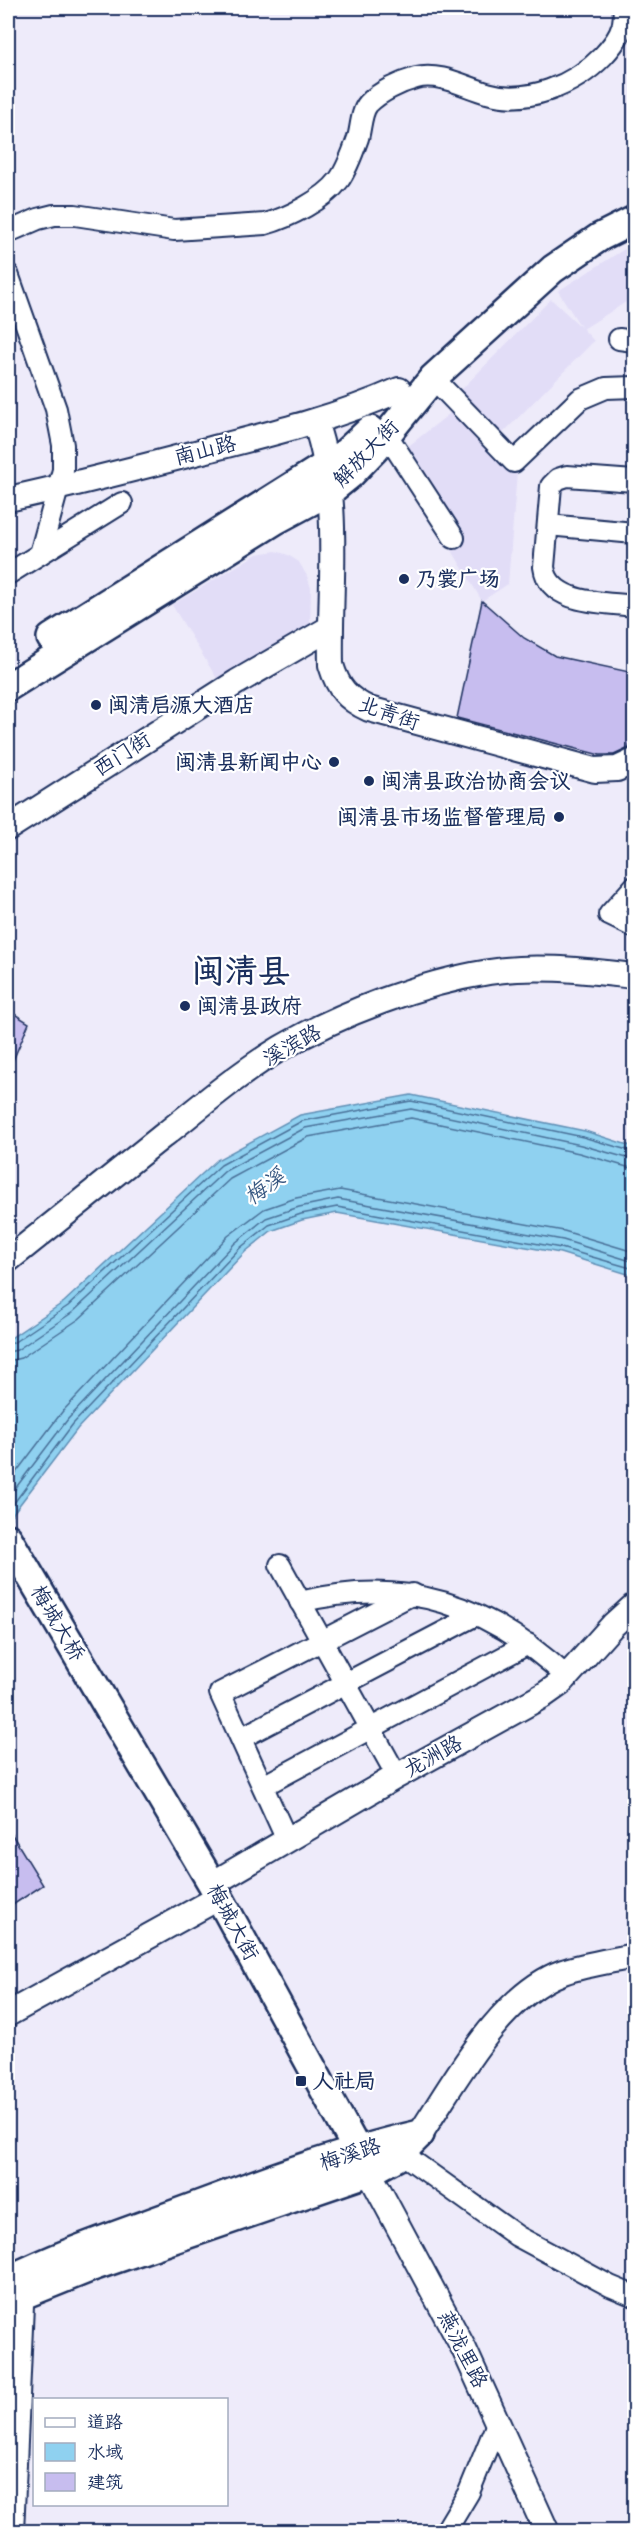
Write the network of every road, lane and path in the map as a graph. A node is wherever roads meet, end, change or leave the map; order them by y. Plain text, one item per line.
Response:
1 (623, 8) edge
2 (634, 204) edge
3 (634, 220) edge
4 (8, 232) edge
5 (8, 274) edge
6 (433, 378) junction
7 (634, 387) edge
8 (399, 390) junction
9 (315, 422) junction
10 (387, 435) junction
11 (328, 478) junction
12 (634, 481) edge
13 (56, 489) junction
14 (8, 499) edge
15 (122, 503) dead end
16 (548, 525) junction
17 (634, 533) edge
18 (454, 538) dead end
19 (40, 554) junction
20 (8, 574) edge
21 (634, 606) edge
22 (330, 628) junction
23 (8, 666) edge
24 (8, 687) edge
25 (634, 760) edge
26 (8, 827) edge
27 (634, 887) edge
28 (634, 927) edge
29 (634, 976) edge
30 (8, 1260) edge
31 (8, 1538) edge
32 (280, 1565) dead end
33 (413, 1594) junction
34 (300, 1602) junction
35 (634, 1606) edge
36 (476, 1615) junction
37 (321, 1640) junction
38 (528, 1644) junction
39 (90, 1677) joint
40 (567, 1677) junction
41 (345, 1683) junction
42 (370, 1729) junction
43 (241, 1738) junction
44 (397, 1776) junction
45 (263, 1786) junction
46 (287, 1840) junction
47 (216, 1891) junction
48 (634, 1956) edge
49 (8, 2013) edge
50 (420, 2134) joint
51 (393, 2148) junction
52 (364, 2161) junction
53 (16, 2287) edge
54 (634, 2296) edge
55 (498, 2421) junction
56 (13, 2532) edge
57 (445, 2532) edge
58 (547, 2532) edge

1 - 4 street
2 - 8 main road, 解放大街
3 - 6 main road, 解放大街
5 - 13 street
6 - 7 street
6 - 10 main road, 解放大街
8 - 9 street, 南山路
8 - 11 main road, 解放大街
9 - 11 street, 北青街
9 - 13 street, 南山路
10 - 11 main road, 解放大街
10 - 18 street
11 - 22 street, 北青街
11 - 23 main road, 解放大街
11 - 24 main road, 解放大街
12 - 16 street
13 - 14 street, 南山路
13 - 19 street
15 - 19 street
16 - 17 street
16 - 21 street
19 - 20 street
22 - 25 street, 北青街
22 - 26 street, 西门街
27 - 28 street
29 - 30 street, 溪滨路
31 - 39 main road, 梅城大桥
32 - 34 street
33 - 34 street
33 - 36 street
33 - 37 street
34 - 37 street
35 - 40 street, 龙洲路
36 - 38 street
36 - 41 street
37 - 41 street
37 - 43 street
38 - 40 street
38 - 42 street
39 - 47 main road, 梅城大街
40 - 44 street, 龙洲路
41 - 42 street
41 - 43 street
42 - 44 street
42 - 45 street
43 - 45 street
44 - 46 street, 龙洲路
45 - 46 street
46 - 47 street, 龙洲路
47 - 49 street, 龙洲路
47 - 52 main road, 梅城大街
48 - 50 street
50 - 51 main road, 梅溪路
51 - 52 main road, 梅溪路
51 - 54 street
52 - 53 main road, 梅溪路
52 - 55 street, 燕泷里路
53 - 56 street
55 - 57 street
55 - 58 street, 燕泷里路

